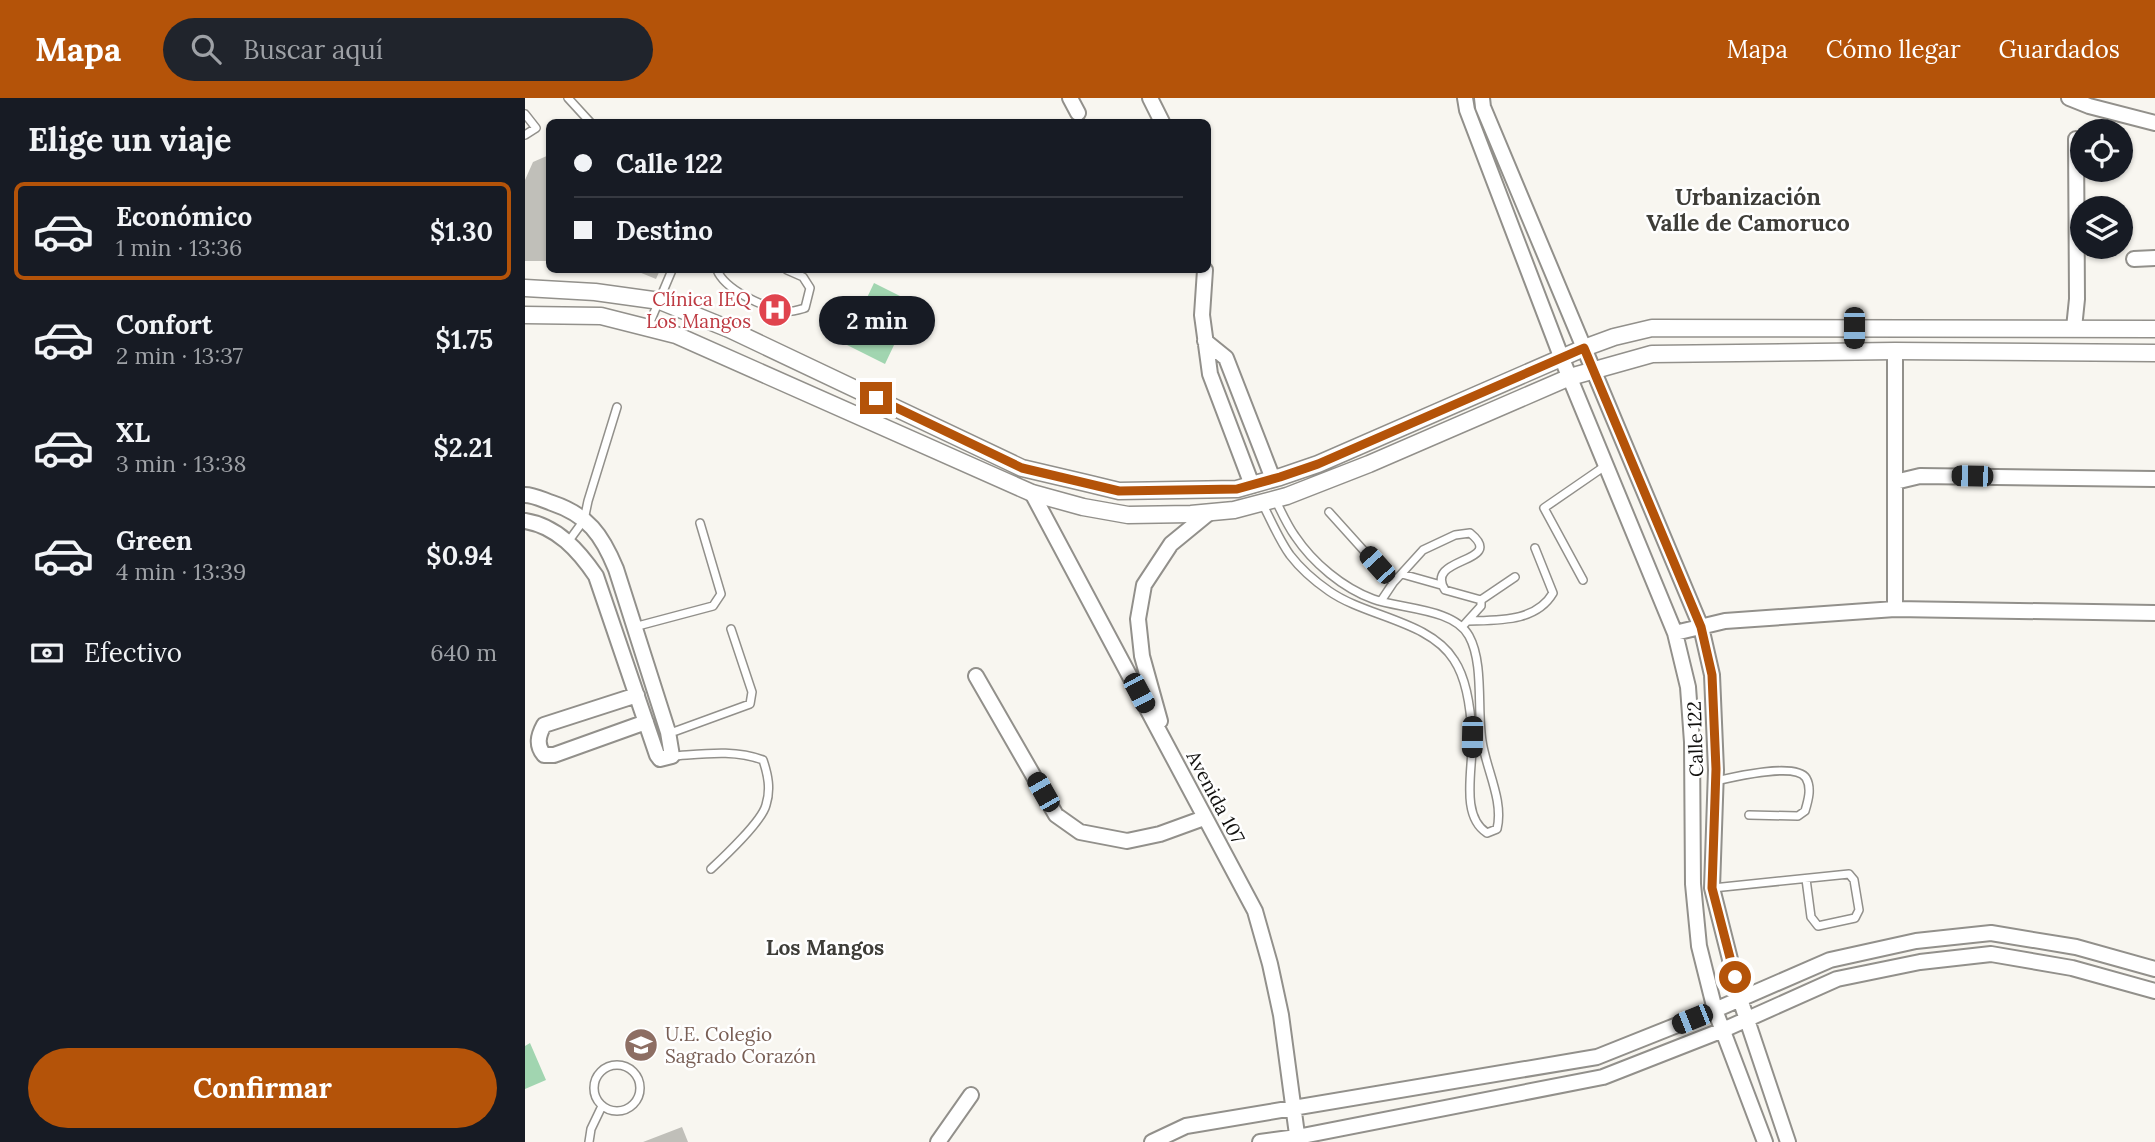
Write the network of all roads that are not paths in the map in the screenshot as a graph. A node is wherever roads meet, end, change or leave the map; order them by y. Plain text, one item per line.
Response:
1 (568, 98) edge
2 (1070, 98) edge
3 (1150, 98) edge
4 (1465, 98) edge
5 (1482, 98) edge
6 (2069, 98) edge
7 (1078, 113) dead end
8 (525, 114) edge
9 (587, 119) edge
10 (1160, 119) edge
11 (2155, 123) edge
12 (525, 135) edge
13 (2076, 182) edge
14 (2155, 258) edge
15 (2134, 259) dead end
16 (671, 273) edge
17 (718, 273) edge
18 (794, 273) edge
19 (1205, 273) edge
20 (525, 288) edge
21 (660, 301) junction
22 (525, 315) edge
23 (647, 328) junction
24 (1854, 328) junction
25 (2074, 328) junction
26 (2155, 329) edge
27 (1205, 341) junction
28 (1584, 348) junction
29 (1854, 351) junction
30 (1895, 351) junction
31 (2155, 353) edge
32 (1562, 359) junction
33 (1594, 372) junction
34 (1570, 377) junction
35 (617, 407) dead end
36 (1606, 465) junction
37 (1273, 479) junction
38 (2155, 479) edge
39 (1895, 482) junction
40 (1252, 485) junction
41 (1032, 494) junction
42 (525, 495) edge
43 (1268, 501) junction
44 (1210, 512) junction
45 (1329, 512) dead end
46 (525, 520) edge
47 (584, 520) junction
48 (700, 523) dead end
49 (568, 542) junction
50 (1535, 548) dead end
51 (1402, 574) junction
52 (1515, 577) dead end
53 (1583, 580) dead end
54 (1393, 583) junction
55 (1441, 585) junction
56 (1481, 600) junction
57 (1381, 601) junction
58 (1895, 609) junction
59 (2155, 613) edge
60 (1465, 624) junction
61 (634, 627) junction
62 (1701, 627) junction
63 (731, 629) dead end
64 (1675, 633) junction
65 (976, 676) dead end
66 (637, 695) junction
67 (646, 722) junction
68 (668, 732) junction
69 (1168, 746) junction
70 (672, 756) junction
71 (1489, 776) junction
72 (1471, 777) junction
73 (1715, 781) junction
74 (1749, 815) dead end
75 (1204, 818) junction
76 (711, 869) dead end
77 (1806, 879) junction
78 (1712, 888) junction
79 (2155, 969) edge
80 (2155, 991) edge
81 (1740, 999) junction
82 (1715, 1010) junction
83 (1747, 1019) junction
84 (1723, 1030) junction
85 (971, 1095) dead end
86 (602, 1107) junction
87 (1294, 1109) junction
88 (1298, 1139) edge
89 (589, 1142) edge
90 (938, 1142) edge
91 (1153, 1142) edge
92 (1260, 1142) edge
93 (1765, 1142) edge
94 (1788, 1142) edge

1 - 9 lane
2 - 7 street
3 - 10 street
4 - 32 street, Calle 122
5 - 28 street, Calle 122
6 - 11 street
8 - 12 lane
13 - 25 street
14 - 15 street
16 - 21 lane
17 - 18 lane
19 - 27 street
20 - 21 street
21 - 23 lane
21 - 40 street
22 - 23 street
23 - 41 street
24 - 25 street
24 - 28 street
24 - 29 street
25 - 26 street
27 - 37 street
27 - 40 street
28 - 32 street
28 - 33 street, Calle 122
29 - 30 street
29 - 33 street
30 - 31 street
30 - 39 street
32 - 34 street, Calle 122
32 - 37 street
33 - 34 street
33 - 62 street, Calle 122
34 - 36 street, Calle 122
34 - 43 street
35 - 47 lane
36 - 53 lane
36 - 64 street, Calle 122
37 - 40 street
38 - 39 street
39 - 58 street
41 - 44 street
41 - 69 street, Avenida 107
42 - 47 street
43 - 44 street
43 - 57 lane
43 - 72 lane
44 - 69 street
45 - 54 lane
46 - 49 street
47 - 49 lane
47 - 61 street
48 - 61 lane
49 - 66 street
50 - 60 lane
51 - 54 lane
51 - 55 lane
51 - 55 lane
52 - 56 lane
54 - 57 lane
55 - 56 lane
56 - 60 lane
57 - 60 lane
58 - 59 street
58 - 62 street
60 - 71 lane
61 - 68 street
62 - 64 street
62 - 73 street, Calle 122
63 - 68 lane
64 - 82 street, Calle 122
65 - 75 street
66 - 67 street
66 - 67 street
67 - 70 street
68 - 70 street
69 - 75 street, Avenida 107
70 - 76 lane
71 - 72 lane
71 - 72 lane
73 - 74 lane
73 - 78 street, Calle 122
75 - 87 street, Avenida 107
77 - 77 lane
77 - 78 lane
78 - 81 street, Calle 122
79 - 81 street
80 - 83 street
81 - 82 street
81 - 83 street, Calle 122
82 - 84 street, Calle 122
82 - 87 street
83 - 84 street
83 - 94 street, Calle 122
84 - 88 street
84 - 93 street, Calle 122
85 - 90 street
86 - 86 lane
86 - 89 lane
87 - 88 street, Avenida 107
87 - 91 street
88 - 92 street

